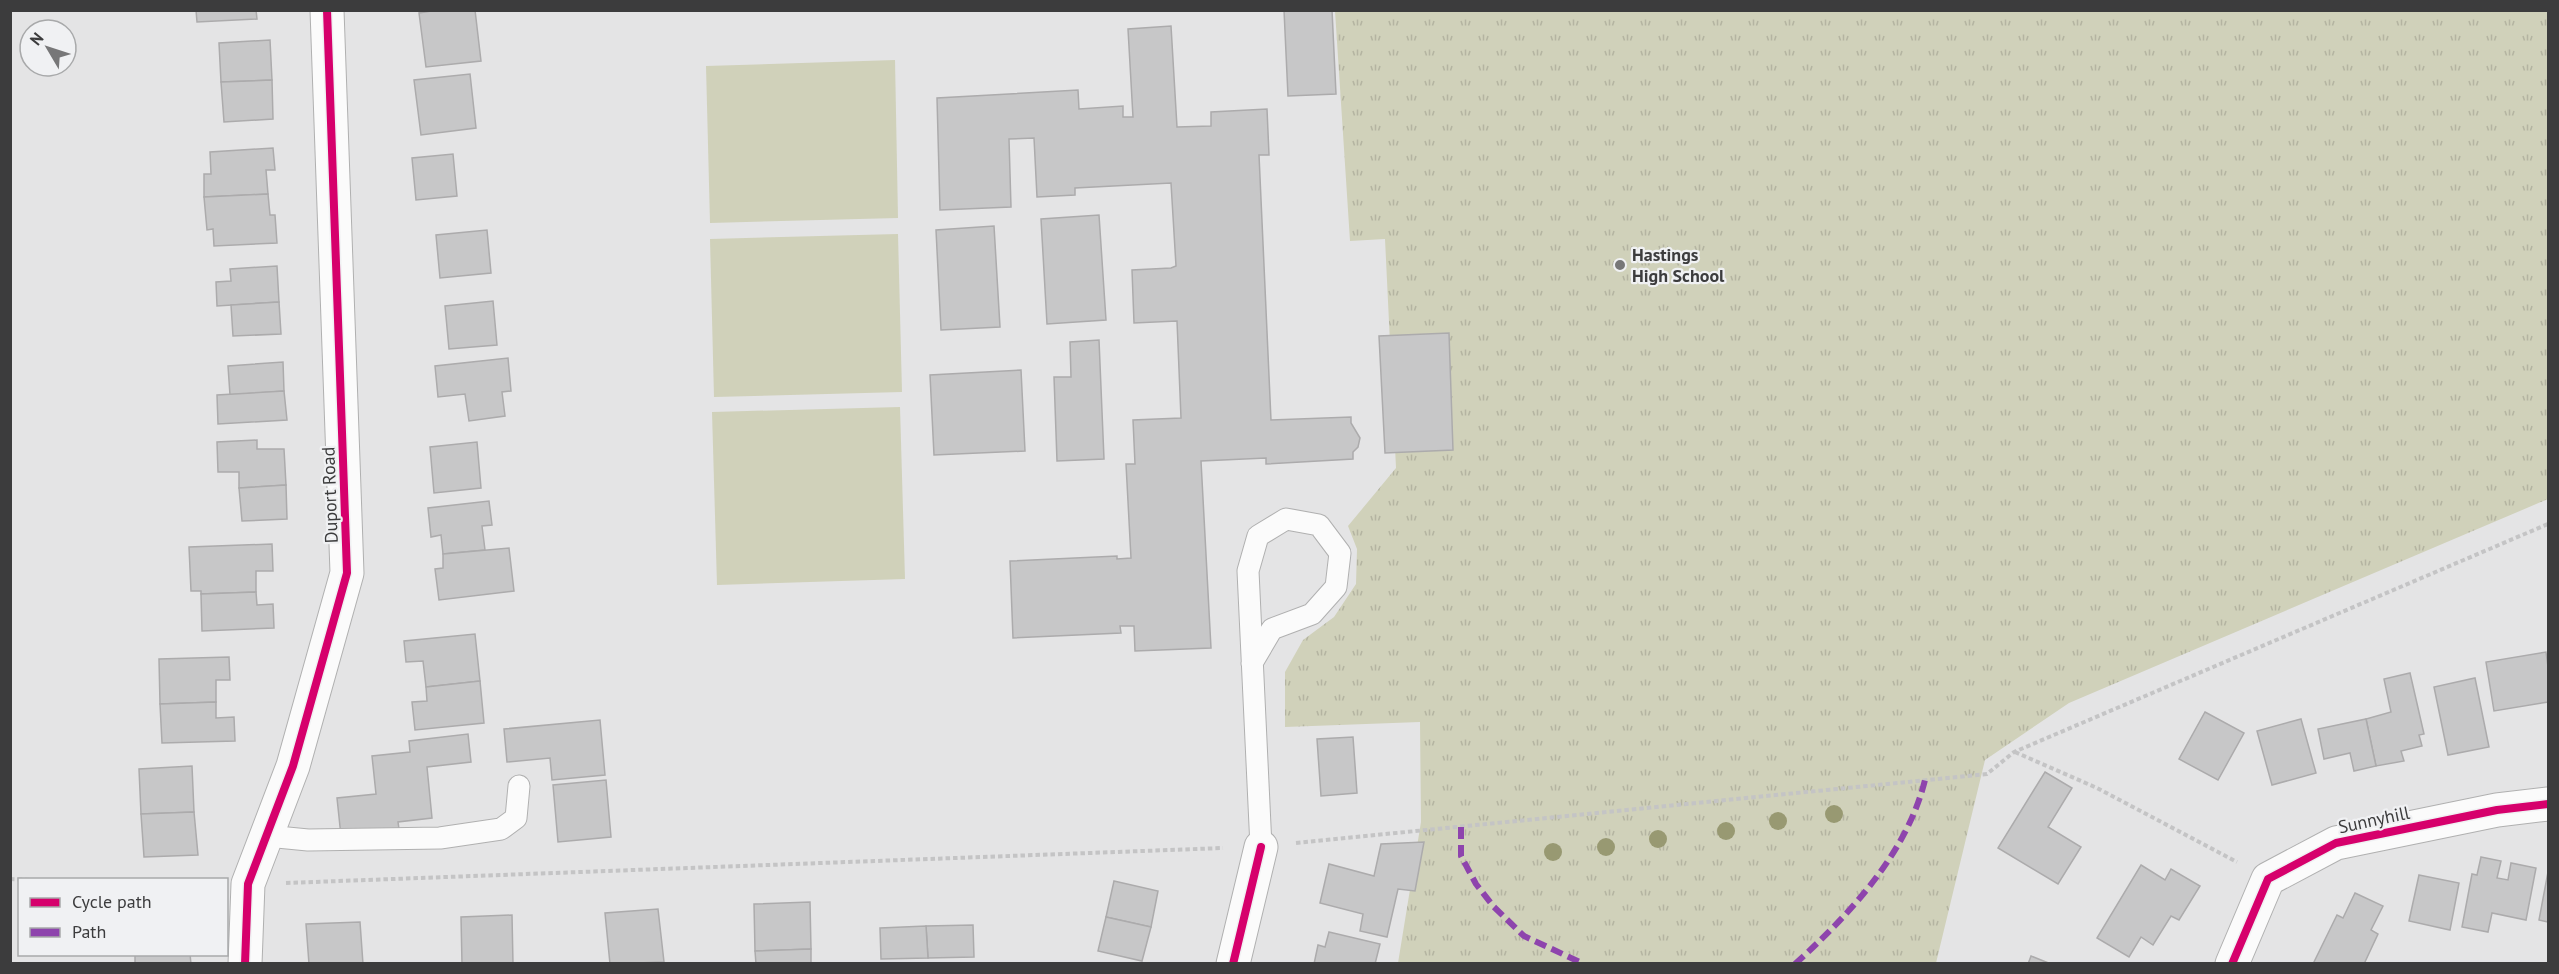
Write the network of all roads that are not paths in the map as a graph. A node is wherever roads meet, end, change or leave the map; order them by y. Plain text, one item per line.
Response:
1 (327, 10) edge
2 (1252, 663) junction
3 (519, 786) dead end
4 (2548, 804) edge
5 (267, 836) junction
6 (1261, 847) joint
7 (245, 963) edge
8 (1233, 963) edge
9 (2232, 963) edge

1 - 5 street, Duport Road
2 - 2 lane
2 - 6 lane
3 - 5 lane
4 - 9 street, Sunnyhill
5 - 7 street, Duport Road
6 - 8 street

